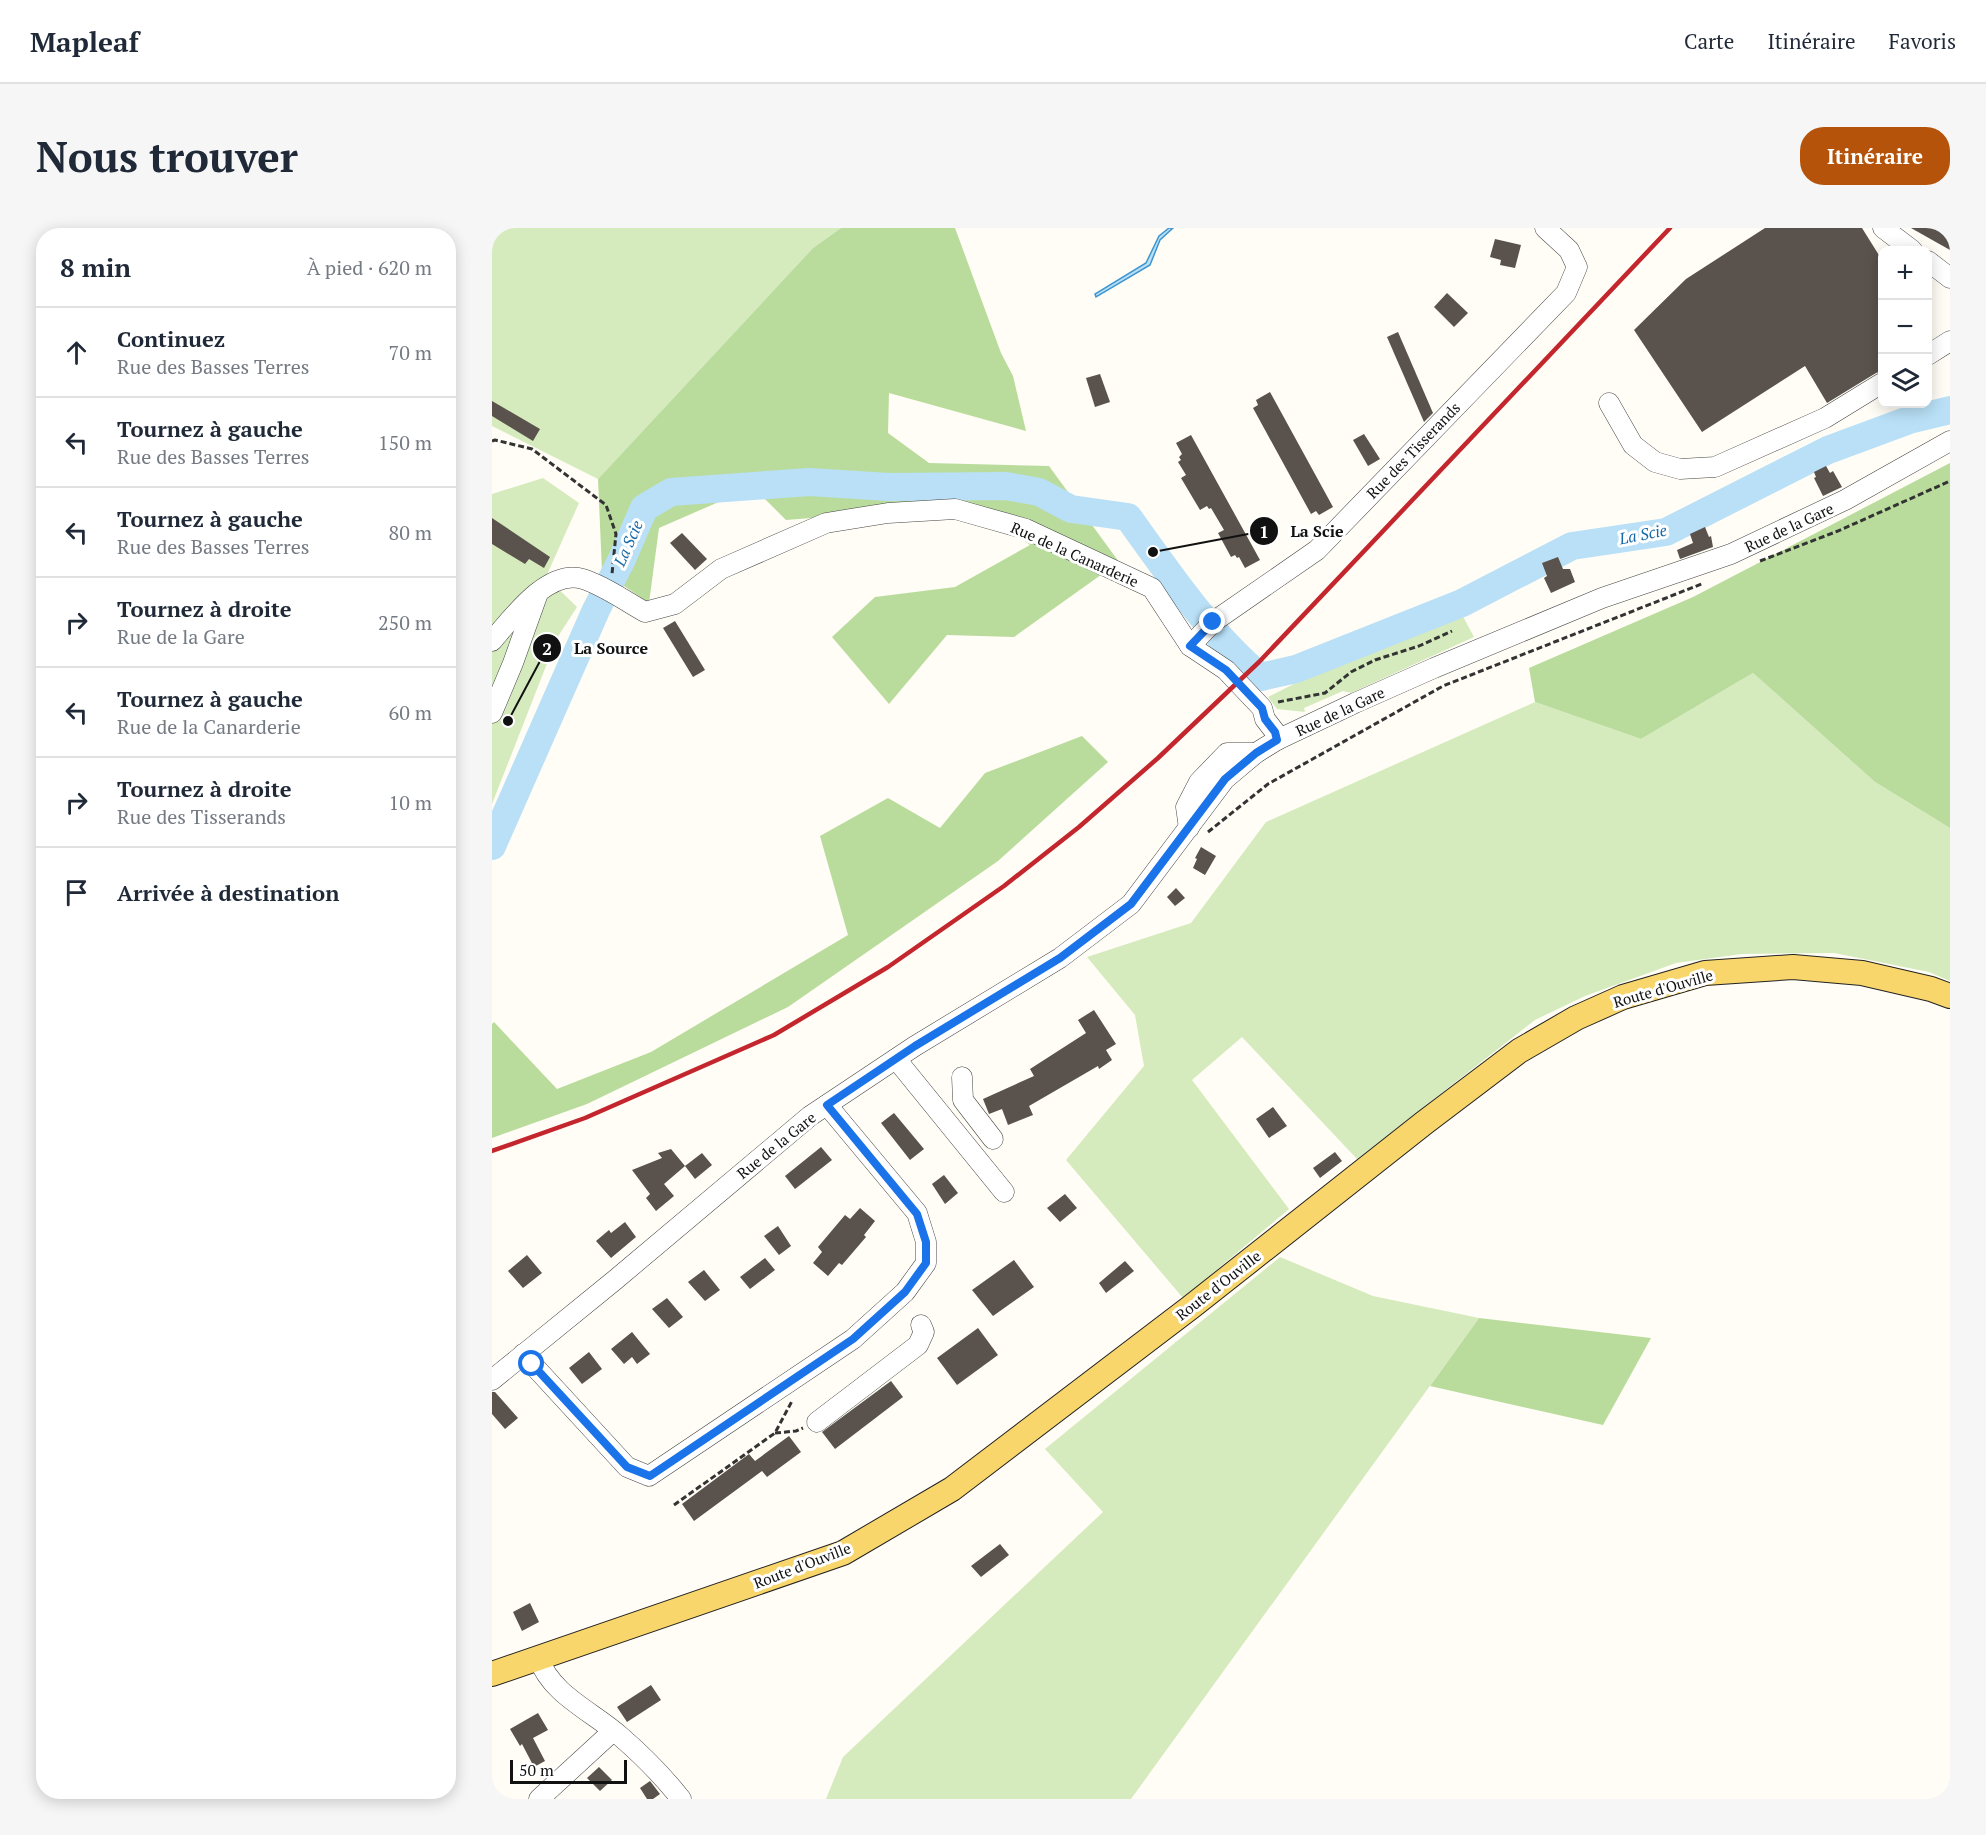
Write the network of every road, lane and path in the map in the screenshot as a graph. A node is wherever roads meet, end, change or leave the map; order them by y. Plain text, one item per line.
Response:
1 (1545, 228) edge
2 (1883, 228) edge
3 (1907, 246) edge
4 (1932, 264) edge
5 (1950, 278) edge
6 (1950, 341) edge
7 (1930, 354) edge
8 (1878, 385) edge
9 (1609, 403) dead end
10 (492, 441) edge
11 (1950, 441) edge
12 (1950, 481) edge
13 (1750, 565) dead end
14 (1706, 582) dead end
15 (610, 592) junction
16 (538, 593) junction
17 (1452, 631) dead end
18 (492, 641) edge
19 (1193, 643) junction
20 (1262, 708) junction
21 (492, 713) edge
22 (1277, 740) junction
23 (1189, 828) junction
24 (1950, 996) edge
25 (897, 1059) junction
26 (962, 1077) dead end
27 (827, 1105) junction
28 (993, 1139) dead end
29 (1004, 1192) dead end
30 (921, 1325) dead end
31 (523, 1354) junction
32 (795, 1379) junction
33 (492, 1380) edge
34 (817, 1422) joint
35 (775, 1433) junction
36 (674, 1505) dead end
37 (538, 1657) junction
38 (492, 1674) edge
39 (614, 1731) junction
40 (539, 1799) edge
41 (681, 1799) edge

1 - 19 street, Rue des Tisserands
2 - 3 street
4 - 5 street
6 - 7 street
8 - 9 street
10 - 15 path
11 - 22 street, Rue de la Gare
12 - 13 path
14 - 23 path
15 - 16 street, Rue de la Canarderie
15 - 19 street, Rue de la Canarderie
16 - 18 street
16 - 21 street
17 - 20 path
19 - 20 street, Rue de la Canarderie
20 - 22 street, Rue de la Canarderie
22 - 23 street, Rue de la Gare
23 - 25 street, Rue de la Gare
24 - 37 main road, Route d'Ouville
25 - 27 street, Rue de la Gare
25 - 29 street
26 - 28 street
27 - 31 street, Rue de la Gare
27 - 32 street
30 - 34 street
31 - 32 street
31 - 33 street, Rue de la Gare
32 - 35 path
34 - 35 path
35 - 36 path
37 - 38 main road, Route d'Ouville
37 - 39 street
39 - 40 street
39 - 41 street

